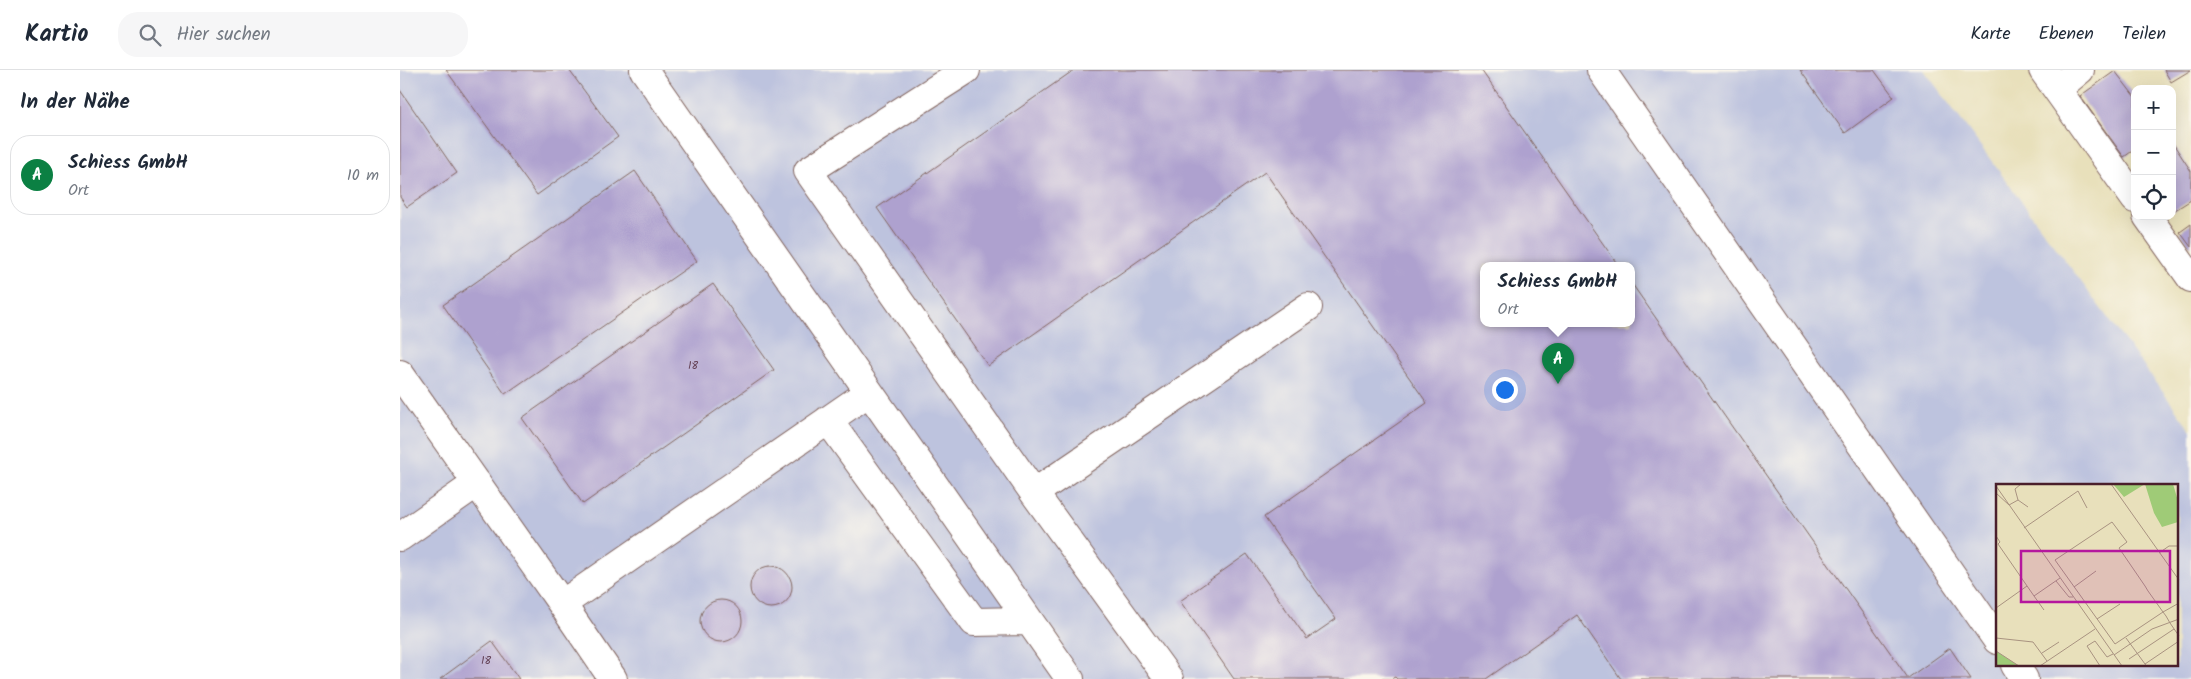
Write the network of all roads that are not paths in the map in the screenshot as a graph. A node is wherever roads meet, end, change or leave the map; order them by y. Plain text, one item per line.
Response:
1 (644, 70) edge
2 (966, 70) edge
3 (1601, 70) edge
4 (2080, 70) edge
5 (2050, 80) edge
6 (2131, 192) edge
7 (2150, 220) edge
8 (2191, 278) edge
9 (1308, 307) dead end
10 (400, 374) edge
11 (869, 392) junction
12 (828, 420) junction
13 (477, 483) junction
14 (1034, 493) junction
15 (400, 537) edge
16 (562, 604) junction
17 (1029, 620) junction
18 (1996, 639) edge
19 (2016, 666) edge
20 (613, 679) edge
21 (1070, 679) edge
22 (1170, 679) edge
23 (2024, 679) edge

1 - 11 street
2 - 14 street
3 - 18 street
4 - 5 street
5 - 6 street
7 - 8 street
9 - 14 street
10 - 13 street
11 - 12 street
11 - 17 street
12 - 16 street
12 - 17 street
13 - 15 street
13 - 16 street
14 - 22 street
16 - 20 street
17 - 21 street
19 - 23 street

